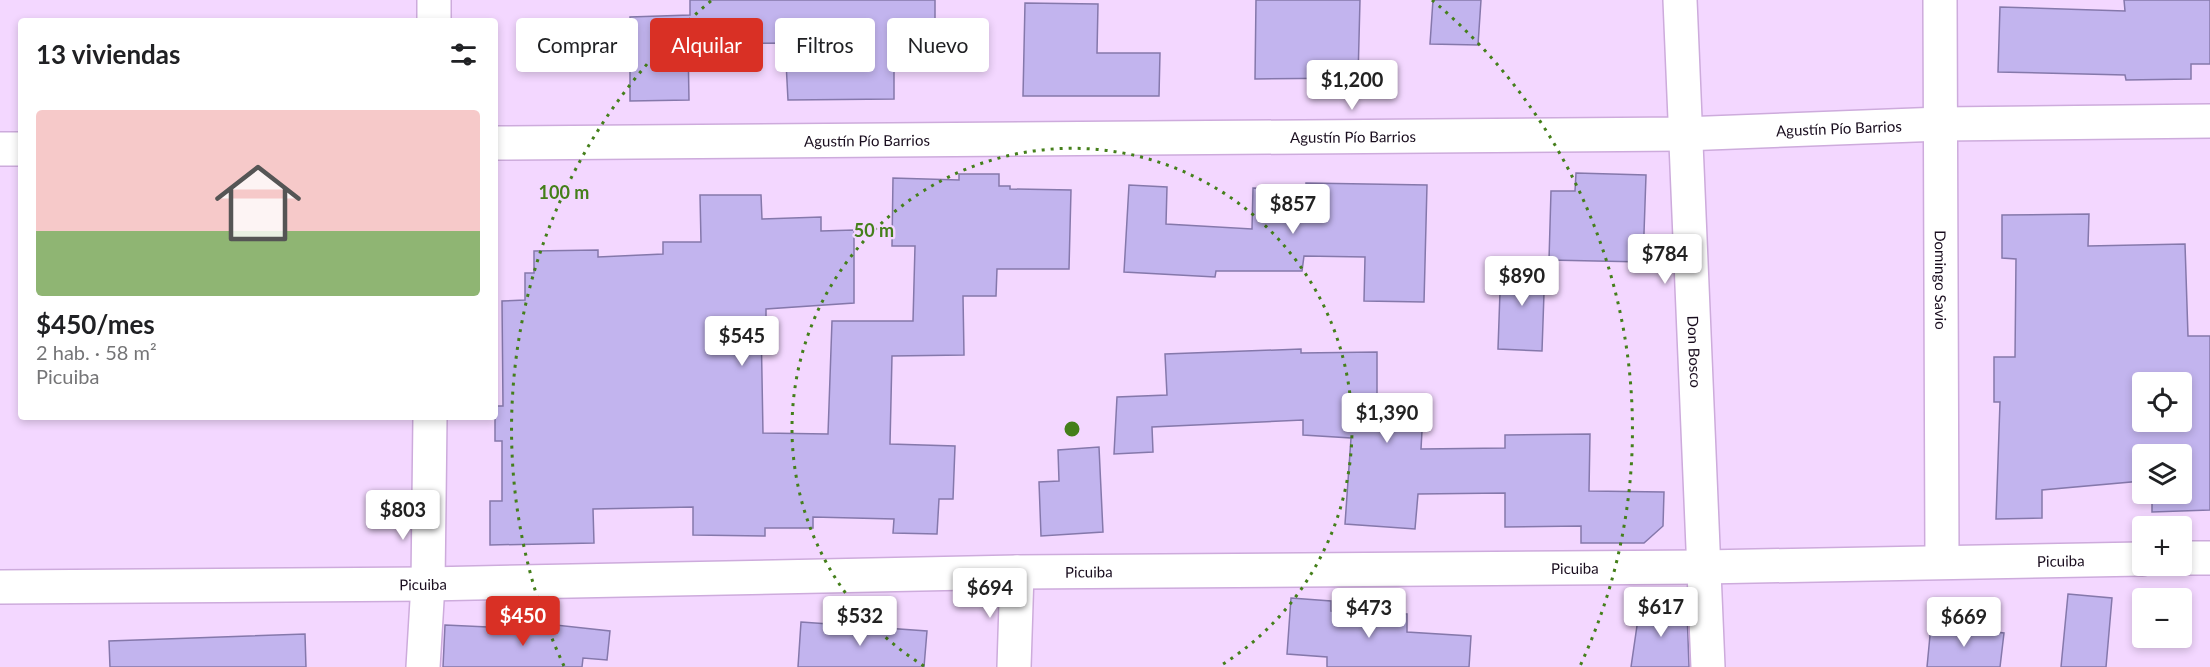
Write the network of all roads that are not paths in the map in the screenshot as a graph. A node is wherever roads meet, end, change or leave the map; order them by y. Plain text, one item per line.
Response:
1 (434, 0) edge
2 (1680, 0) edge
3 (1940, 0) edge
4 (434, 18) edge
5 (2210, 121) edge
6 (1941, 124) junction
7 (1683, 134) junction
8 (498, 143) edge
9 (18, 148) edge
10 (0, 149) edge
11 (430, 420) edge
12 (2192, 558) edge
13 (2210, 558) edge
14 (2132, 559) edge
15 (1942, 562) junction
16 (1704, 567) junction
17 (1017, 572) junction
18 (428, 584) junction
19 (0, 587) edge
20 (423, 667) edge
21 (1014, 667) edge
22 (1708, 667) edge

1 - 4 street
2 - 7 street, Don Bosco
3 - 6 street, Domingo Savio
5 - 6 street, Agustín Pío Barrios
6 - 7 street, Agustín Pío Barrios
6 - 15 street, Domingo Savio
7 - 8 street, Agustín Pío Barrios
7 - 16 street, Don Bosco
9 - 10 street
11 - 18 street
12 - 13 street
14 - 15 street, Picuiba
15 - 16 street, Picuiba
16 - 17 street, Picuiba
16 - 22 street, Don Bosco
17 - 18 street, Picuiba
17 - 21 street
18 - 19 street, Picuiba
18 - 20 street

